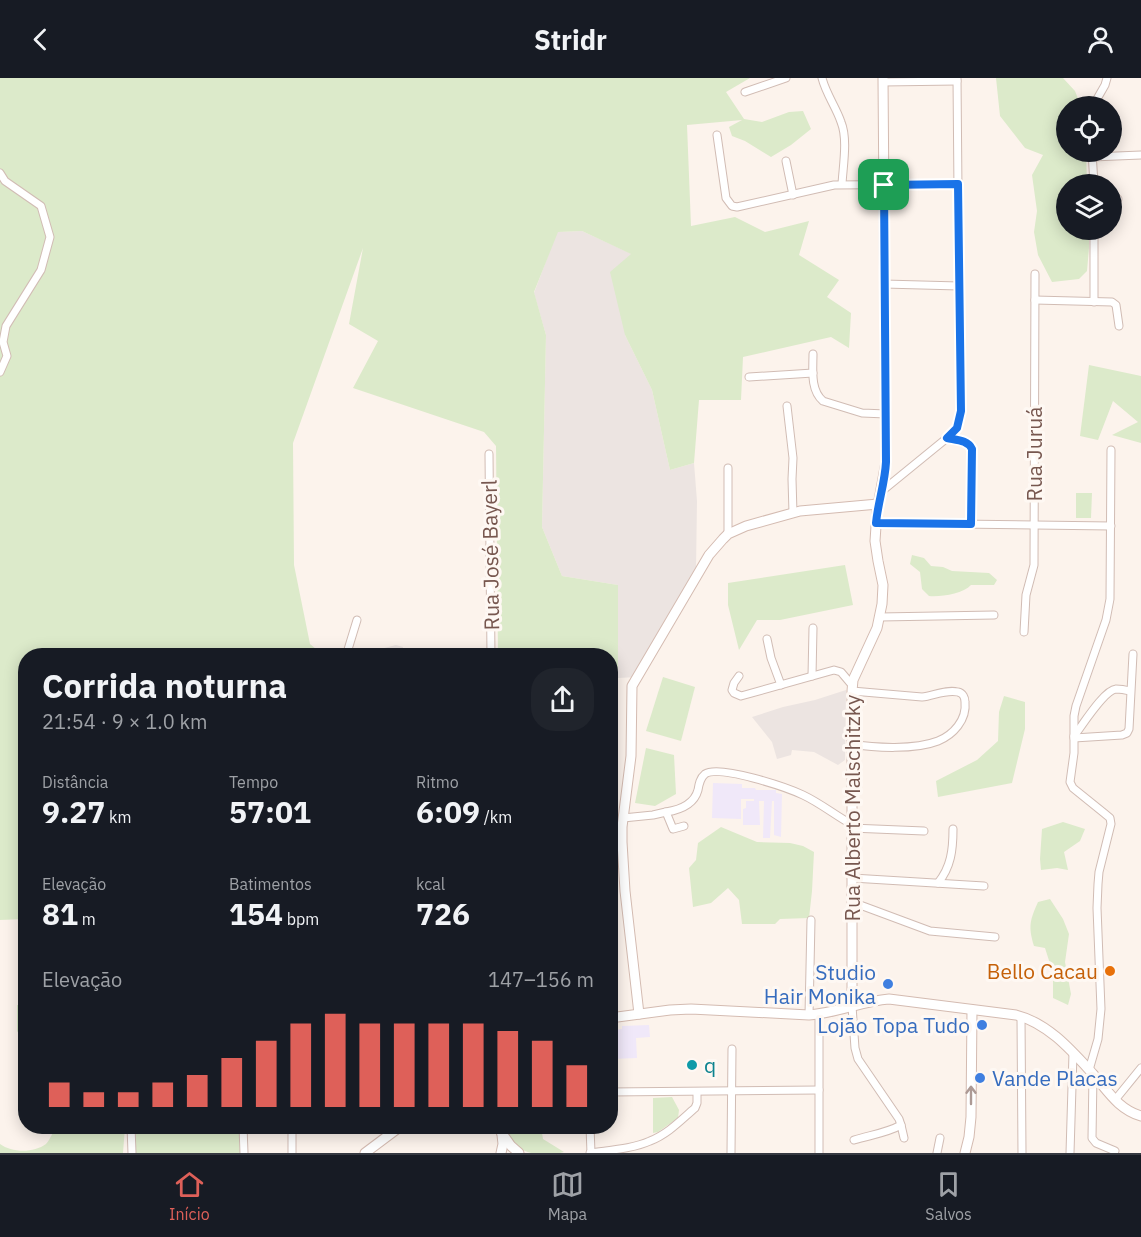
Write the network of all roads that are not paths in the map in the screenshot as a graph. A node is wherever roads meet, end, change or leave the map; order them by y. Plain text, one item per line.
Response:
1 (786, 78) edge
2 (822, 78) edge
3 (1107, 78) edge
4 (883, 80) edge
5 (957, 80) edge
6 (745, 92) dead end
7 (1099, 96) edge
8 (717, 135) dead end
9 (1122, 155) edge
10 (1141, 155) edge
11 (786, 161) dead end
12 (0, 173) edge
13 (842, 184) junction
14 (958, 184) junction
15 (884, 185) junction
16 (793, 195) junction
17 (1094, 240) edge
18 (1035, 274) dead end
19 (884, 284) junction
20 (959, 286) junction
21 (1035, 300) junction
22 (1094, 302) junction
23 (1119, 326) dead end
24 (813, 354) dead end
25 (0, 372) edge
26 (813, 373) junction
27 (749, 377) dead end
28 (787, 406) dead end
29 (886, 414) junction
30 (947, 438) junction
31 (1111, 450) dead end
32 (489, 454) dead end
33 (728, 468) dead end
34 (882, 490) junction
35 (878, 504) junction
36 (793, 513) junction
37 (876, 523) junction
38 (971, 524) junction
39 (1034, 525) junction
40 (1111, 526) junction
41 (728, 534) junction
42 (994, 615) dead end
43 (880, 617) junction
44 (357, 620) dead end
45 (813, 628) dead end
46 (1024, 632) dead end
47 (767, 639) dead end
48 (348, 648) edge
49 (491, 648) edge
50 (1133, 654) dead end
51 (740, 676) dead end
52 (812, 676) junction
53 (781, 685) junction
54 (852, 688) junction
55 (1130, 691) junction
56 (1074, 737) junction
57 (851, 744) junction
58 (666, 812) junction
59 (623, 822) junction
60 (618, 824) edge
61 (684, 826) dead end
62 (851, 826) junction
63 (953, 830) dead end
64 (924, 831) dead end
65 (852, 878) junction
66 (938, 883) junction
67 (984, 886) dead end
68 (852, 902) junction
69 (811, 920) dead end
70 (995, 937) dead end
71 (852, 1006) junction
72 (972, 1010) junction
73 (639, 1014) junction
74 (814, 1015) junction
75 (618, 1017) edge
76 (1021, 1017) junction
77 (732, 1049) dead end
78 (1072, 1053) junction
79 (1141, 1068) edge
80 (1091, 1072) junction
81 (819, 1090) junction
82 (731, 1091) junction
83 (618, 1092) edge
84 (698, 1092) junction
85 (1115, 1100) junction
86 (1140, 1117) edge
87 (902, 1125) junction
88 (131, 1134) edge
89 (243, 1134) edge
90 (292, 1134) edge
91 (390, 1134) edge
92 (502, 1134) edge
93 (504, 1134) edge
94 (590, 1134) edge
95 (904, 1138) dead end
96 (940, 1138) dead end
97 (854, 1140) dead end
98 (1115, 1151) dead end
99 (132, 1153) edge
100 (244, 1153) edge
101 (292, 1153) edge
102 (365, 1153) edge
103 (501, 1153) edge
104 (519, 1153) edge
105 (591, 1153) edge
106 (731, 1153) edge
107 (819, 1153) edge
108 (937, 1153) edge
109 (965, 1153) edge
110 (1022, 1153) edge
111 (1070, 1153) edge

1 - 6 street
2 - 13 street
3 - 7 street
4 - 5 street
4 - 15 street, Rua Alberto Malschitzky
5 - 14 street
8 - 16 street
9 - 10 street
11 - 16 street
12 - 25 street
13 - 15 street
13 - 16 street
14 - 15 street
14 - 20 street
15 - 19 street, Rua Alberto Malschitzky
17 - 22 street
18 - 21 street, Rua Juruá
19 - 20 street
19 - 29 street, Rua Alberto Malschitzky
20 - 30 street
21 - 22 street
21 - 39 street, Rua Juruá
22 - 23 street
24 - 26 street
26 - 27 street
26 - 29 street
28 - 36 street
29 - 34 street, Rua Alberto Malschitzky
30 - 34 street
30 - 38 street
31 - 40 street
32 - 49 street, Rua José Bayerl
33 - 41 street
34 - 35 street, Rua Alberto Malschitzky
35 - 36 street
35 - 37 street, Rua Alberto Malschitzky
36 - 41 street
37 - 38 street
37 - 43 street, Rua Alberto Malschitzky
38 - 39 street
39 - 40 street
39 - 46 street, Rua Juruá
40 - 56 street
41 - 59 street
42 - 43 street
43 - 54 street, Rua Alberto Malschitzky
44 - 48 street
45 - 52 street
47 - 53 street
50 - 55 street
51 - 53 street
52 - 53 street
52 - 54 street
54 - 57 street, Rua Alberto Malschitzky
54 - 57 street
55 - 56 street
55 - 56 street
56 - 80 street
57 - 62 street, Rua Alberto Malschitzky
58 - 59 street
58 - 61 street
58 - 62 street
59 - 60 street
59 - 73 street
62 - 64 street
62 - 65 street, Rua Alberto Malschitzky
63 - 66 street
65 - 66 street
65 - 68 street, Rua Alberto Malschitzky
66 - 67 street
68 - 70 street
68 - 71 street, Rua Alberto Malschitzky
69 - 74 street
71 - 72 street
71 - 74 street
71 - 87 street
72 - 76 street
109 -> 72 street
73 - 74 street
73 - 75 street
74 - 81 street
76 - 78 street
76 - 110 street
77 - 82 street
78 - 80 street
78 - 111 street
79 - 85 street
80 - 85 street
80 - 98 street
81 - 82 street
81 - 107 street
82 - 84 street
82 - 106 street
83 - 84 street
84 - 105 street
85 - 86 street
87 - 95 street
87 - 97 street
88 - 99 street
89 - 100 street
90 - 101 street
91 - 102 street
92 - 103 street
93 - 104 street
94 - 105 street
96 - 108 street

